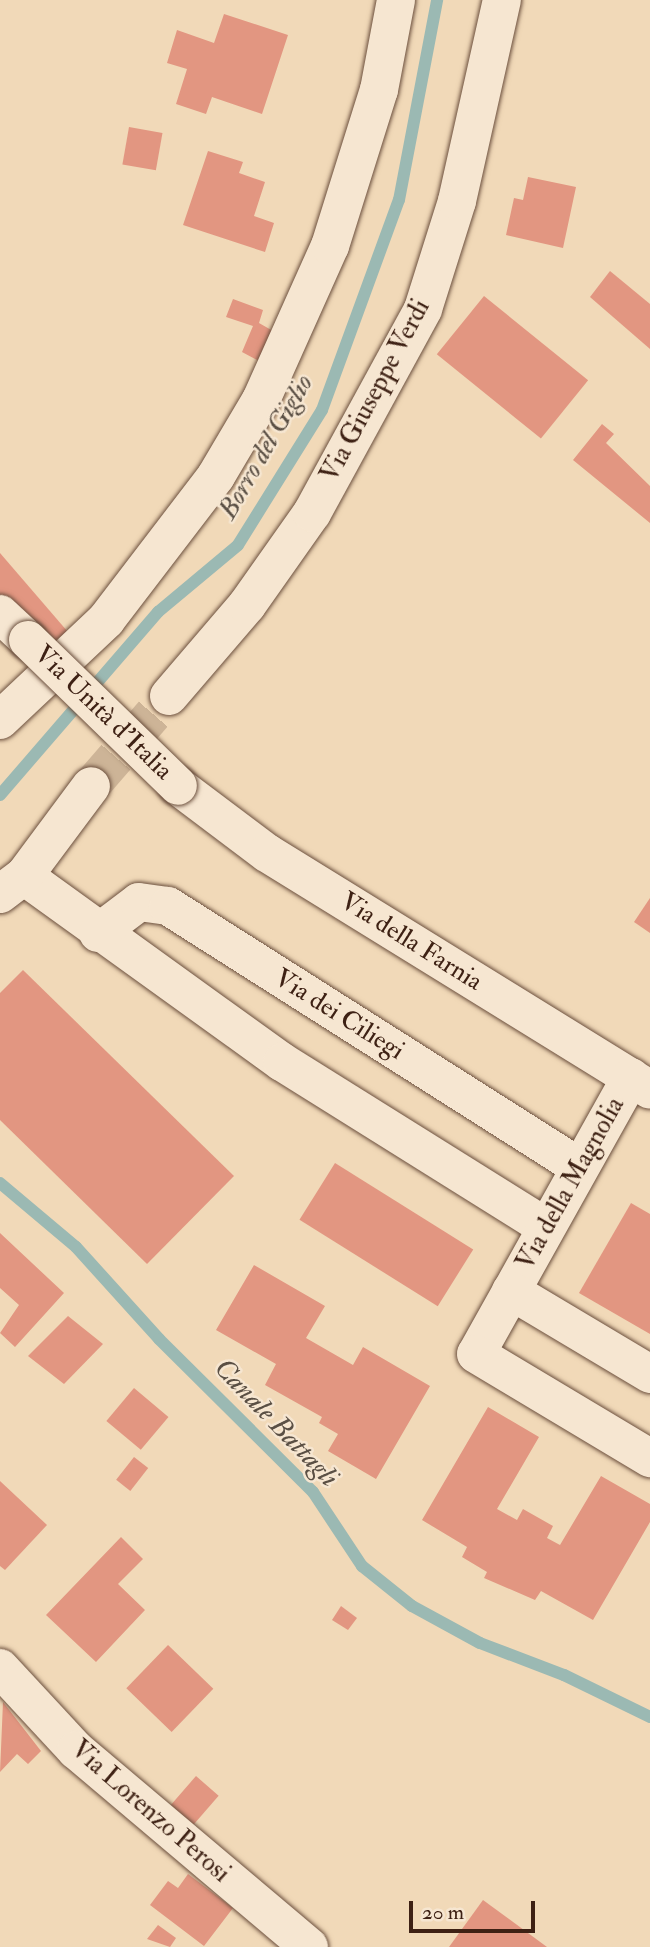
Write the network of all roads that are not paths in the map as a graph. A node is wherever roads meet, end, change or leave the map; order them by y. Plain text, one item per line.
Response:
1 (396, 0) edge
2 (502, 0) edge
3 (0, 614) edge
4 (169, 696) tunnel mouth
5 (0, 720) edge
6 (91, 786) tunnel mouth
7 (178, 786) joint
8 (12, 885) edge
9 (97, 933) junction
10 (640, 1084) edge
11 (579, 1167) junction
12 (544, 1226) junction
13 (512, 1291) junction
14 (650, 1374) edge
15 (650, 1458) edge
16 (0, 1668) edge
17 (309, 1947) edge

1 - 5 street
2 - 4 street, Via Giuseppe Verdi
3 - 7 street, Via Unità d'Italia, bridge
6 - 8 street
7 - 10 street, Via della Farnia
8 - 9 street
9 - 11 street, Via dei Ciliegi
9 - 12 street
10 - 11 street, Via della Magnolia
11 - 12 street, Via della Magnolia
12 - 13 street, Via della Magnolia
13 - 14 street, Via della Magnolia
13 - 15 street, Via della Magnolia
16 - 17 street, Via Lorenzo Perosi

